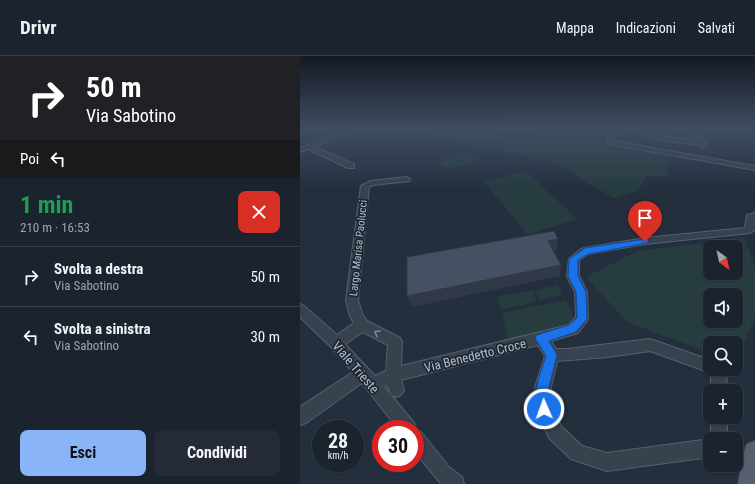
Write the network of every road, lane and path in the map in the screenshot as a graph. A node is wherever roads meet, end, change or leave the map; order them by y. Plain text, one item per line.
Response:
1 (313, 149) edge
2 (643, 149) edge
3 (703, 149) edge
4 (704, 159) junction
5 (352, 166) dead end
6 (755, 168) edge
7 (406, 179) dead end
8 (755, 216) edge
9 (300, 309) edge
10 (362, 325) junction
11 (541, 338) junction
12 (336, 343) junction
13 (552, 355) junction
14 (703, 364) edge
15 (368, 379) junction
16 (394, 382) junction
17 (392, 409) junction
18 (300, 417) edge
19 (401, 420) edge
20 (424, 449) edge
21 (703, 449) edge
22 (755, 452) edge
23 (455, 484) edge
24 (750, 484) edge

1 - 5 street
2 - 4 street
3 - 4 street
4 - 6 street
7 - 10 street, Largo Marisa Paolucci
8 - 11 street
9 - 12 street, Viale Trieste
10 - 12 street
16 -> 10 street
11 - 13 street, Via Benedetto Croce
11 - 16 street, Via Benedetto Croce
12 - 15 street, Viale Trieste
13 - 14 street
13 - 21 street
15 - 16 street, Via Benedetto Croce
15 - 17 street, Viale Trieste
15 - 18 street, Via Benedetto Croce
16 - 17 street, Via Benedetto Croce
17 - 19 street, Viale Trieste
20 - 23 street
22 - 24 main road

